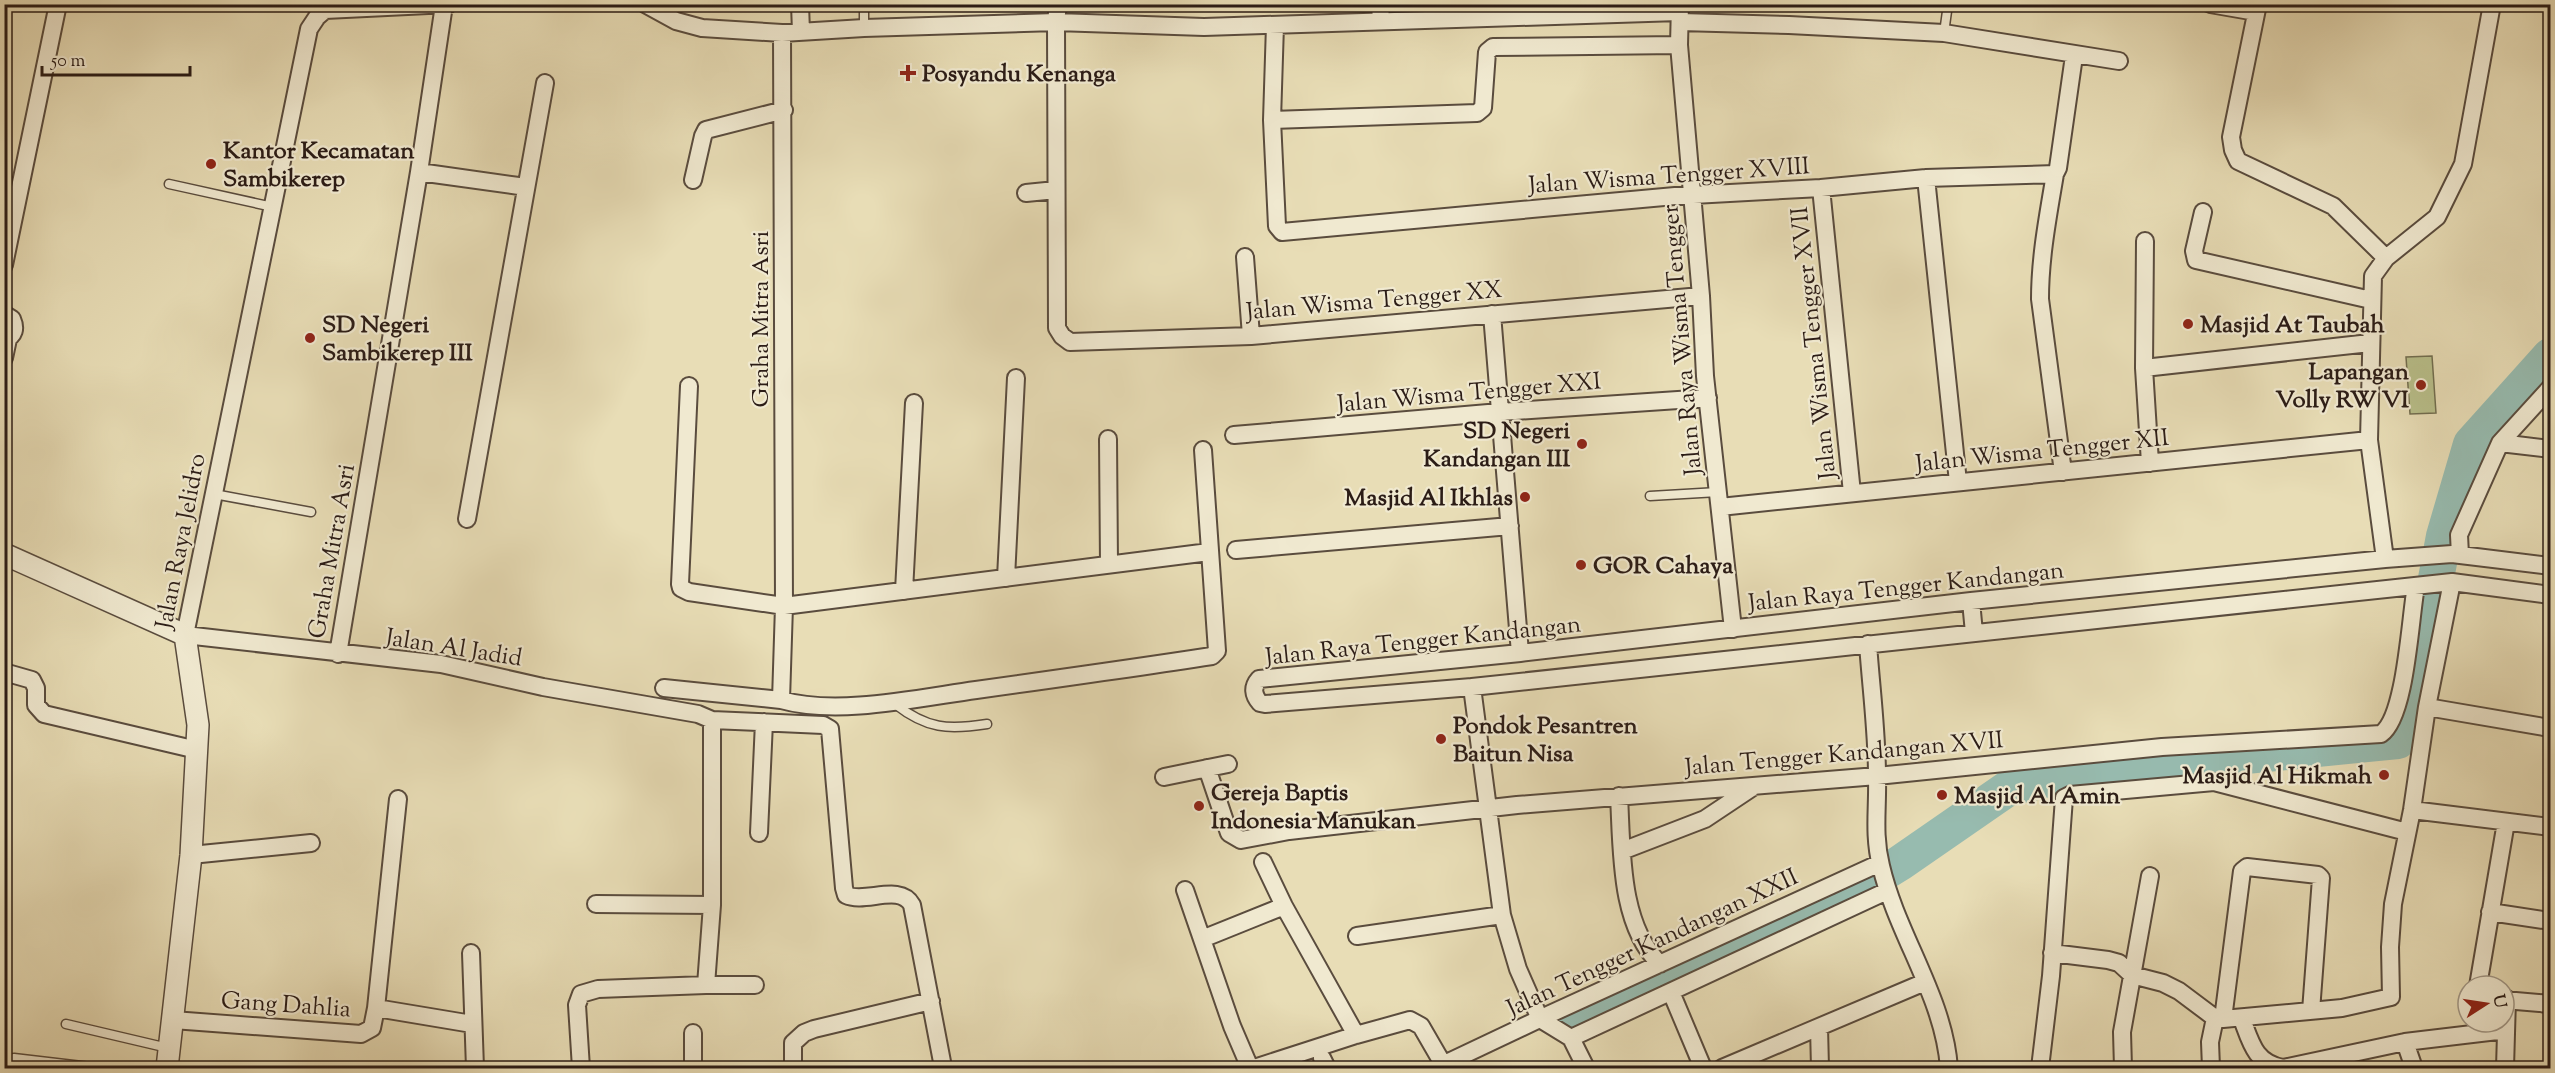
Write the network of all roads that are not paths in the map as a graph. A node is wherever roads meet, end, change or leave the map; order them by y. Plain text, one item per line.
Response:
1 (58, 4) edge
2 (645, 4) edge
3 (800, 4) edge
4 (864, 4) edge
5 (1058, 4) edge
6 (1948, 4) edge
7 (2210, 4) edge
8 (2492, 4) edge
9 (446, 5) edge
10 (2257, 8) edge
11 (1480, 11) edge
12 (1381, 13) edge
13 (1680, 13) edge
14 (1056, 22) junction
15 (1275, 25) junction
16 (864, 28) junction
17 (801, 32) junction
18 (782, 33) junction
19 (1944, 33) junction
20 (1679, 45) junction
21 (2074, 56) junction
22 (2119, 62) dead end
23 (545, 83) dead end
24 (784, 110) junction
25 (1272, 120) junction
26 (419, 172) junction
27 (2055, 174) junction
28 (1926, 178) junction
29 (693, 180) dead end
30 (169, 184) dead end
31 (526, 187) junction
32 (1821, 188) junction
33 (1056, 190) junction
34 (1026, 193) dead end
35 (1692, 195) junction
36 (273, 207) junction
37 (2204, 212) dead end
38 (2145, 242) dead end
39 (1245, 257) dead end
40 (2386, 258) junction
41 (4, 264) edge
42 (1701, 296) junction
43 (2371, 300) junction
44 (1492, 314) junction
45 (4, 315) edge
46 (1251, 336) junction
47 (6, 340) edge
48 (2370, 343) junction
49 (4, 358) edge
50 (2144, 368) junction
51 (1016, 378) dead end
52 (689, 386) dead end
53 (2550, 388) edge
54 (1708, 398) junction
55 (914, 403) dead end
56 (1500, 412) junction
57 (1234, 435) dead end
58 (1108, 439) dead end
59 (2369, 440) junction
60 (2500, 443) junction
61 (2550, 449) edge
62 (1203, 450) dead end
63 (2150, 463) junction
64 (2063, 472) junction
65 (1958, 482) junction
66 (1852, 493) junction
67 (214, 494) junction
68 (1650, 496) dead end
69 (1719, 499) junction
70 (311, 512) dead end
71 (467, 519) dead end
72 (1510, 526) junction
73 (1236, 550) dead end
74 (1209, 552) junction
75 (4, 554) edge
76 (2456, 555) junction
77 (2385, 559) junction
78 (1109, 564) junction
79 (2550, 566) edge
80 (1006, 578) junction
81 (2434, 584) junction
82 (904, 591) junction
83 (2550, 595) edge
84 (1971, 602) junction
85 (784, 606) junction
86 (1733, 629) junction
87 (1974, 633) junction
88 (185, 635) junction
89 (1868, 644) junction
90 (1582, 646) junction
91 (1520, 653) junction
92 (338, 654) junction
93 (4, 672) edge
94 (1585, 674) junction
95 (1472, 687) junction
96 (664, 688) dead end
97 (781, 699) junction
98 (892, 702) junction
99 (2427, 707) junction
100 (712, 720) junction
101 (764, 722) junction
102 (987, 724) dead end
103 (2550, 728) edge
104 (197, 750) junction
105 (1228, 764) dead end
106 (1208, 768) junction
107 (1877, 776) junction
108 (1164, 777) dead end
109 (1753, 787) junction
110 (1619, 796) junction
111 (398, 799) dead end
112 (1489, 808) junction
113 (2412, 810) junction
114 (2506, 822) junction
115 (2550, 827) edge
116 (2407, 832) junction
117 (759, 833) dead end
118 (311, 843) dead end
119 (1622, 851) junction
120 (191, 855) junction
121 (1263, 862) dead end
122 (1881, 865) junction
123 (2150, 876) dead end
124 (1887, 889) junction
125 (1185, 890) dead end
126 (596, 904) dead end
127 (712, 905) junction
128 (1284, 906) junction
129 (2490, 912) junction
130 (1502, 915) junction
131 (2550, 921) edge
132 (1357, 936) dead end
133 (1202, 939) junction
134 (471, 953) dead end
135 (2052, 953) junction
136 (1660, 964) junction
137 (2480, 974) edge
138 (2132, 975) junction
139 (1925, 982) junction
140 (706, 985) junction
141 (755, 985) dead end
142 (1671, 992) junction
143 (931, 1001) junction
144 (2516, 1001) edge
145 (2550, 1004) edge
146 (376, 1008) junction
147 (2311, 1011) junction
148 (2219, 1018) junction
149 (1540, 1019) junction
150 (2242, 1019) junction
151 (173, 1020) junction
152 (66, 1024) dead end
153 (472, 1024) junction
154 (1819, 1027) junction
155 (693, 1033) dead end
156 (2472, 1034) edge
157 (2506, 1034) edge
158 (1356, 1035) junction
159 (1570, 1038) junction
160 (2405, 1042) junction
161 (14, 1058) dead end
162 (168, 1059) edge
163 (1440, 1066) edge
164 (942, 1067) dead end
165 (99, 1068) edge
166 (476, 1068) edge
167 (581, 1068) edge
168 (693, 1068) edge
169 (793, 1068) edge
170 (1250, 1068) edge
171 (1254, 1068) edge
172 (1586, 1068) edge
173 (1703, 1068) edge
174 (1722, 1068) edge
175 (1820, 1068) edge
176 (1949, 1068) edge
177 (2040, 1068) edge
178 (2123, 1068) edge
179 (2211, 1068) edge
180 (2283, 1068) edge
181 (2414, 1068) edge
182 (2505, 1068) edge

1 - 41 street
2 - 18 street
3 - 17 street
4 - 16 lane
5 - 14 street
6 - 19 lane
7 - 10 street
8 - 40 street
9 - 26 street, Graha Mitra Asri
9 - 36 street, Jalan Raya Jelidro
10 - 40 street
11 - 12 street
11 - 13 street
12 - 15 street
13 - 19 street
13 - 20 street, Jalan Raya Wisma Tengger
14 - 15 street
14 - 16 street
14 - 33 street
15 - 25 street
16 - 17 street
17 - 18 street
18 - 24 street, Graha Mitra Asri
19 - 21 street
20 - 25 street
20 - 35 street, Jalan Raya Wisma Tengger
21 - 22 street
21 - 27 street
23 - 31 street
24 - 29 street
24 - 85 street, Graha Mitra Asri
25 - 35 street, Jalan Wisma Tengger XVIII
26 - 31 street
26 - 92 street, Graha Mitra Asri
27 - 28 street, Jalan Wisma Tengger XVIII
27 - 64 street
28 - 32 street, Jalan Wisma Tengger XVIII
28 - 65 street
30 - 36 lane
31 - 71 street
32 - 35 street, Jalan Wisma Tengger XVIII
32 - 66 street, Jalan Wisma Tengger XVII
33 - 34 street
33 - 46 street, Jalan Wisma Tengger XX
35 - 42 street, Jalan Raya Wisma Tengger
36 - 67 street, Jalan Raya Jelidro
37 - 43 street
38 - 50 street
39 - 46 street
40 - 43 street
42 - 44 street, Jalan Wisma Tengger XX
42 - 54 street, Jalan Raya Wisma Tengger
43 - 48 street
44 - 46 street, Jalan Wisma Tengger XX
44 - 56 street
45 - 47 street
47 - 49 street
48 - 50 street
48 - 59 street
50 - 63 street
51 - 80 street
52 - 85 street
53 - 60 street
54 - 56 street, Jalan Wisma Tengger XXI
54 - 69 street, Jalan Raya Wisma Tengger
55 - 82 street
56 - 57 street, Jalan Wisma Tengger XXI
56 - 72 street
58 - 78 street
59 - 63 street, Jalan Wisma Tengger XII
59 - 77 street
60 - 61 street
60 - 76 street
62 - 74 street
63 - 64 street, Jalan Wisma Tengger XII
64 - 65 street, Jalan Wisma Tengger XII
65 - 66 street, Jalan Wisma Tengger XII
66 - 69 street, Jalan Wisma Tengger XII
67 - 70 lane
67 - 88 street, Jalan Raya Jelidro
68 - 69 lane
69 - 86 street, Jalan Raya Wisma Tengger
72 - 73 street
72 - 91 street
74 - 78 street
74 - 98 street
75 - 88 street
76 - 77 street, Jalan Raya Tengger Kandangan
76 - 79 street, Jalan Raya Tengger Kandangan
77 - 84 street, Jalan Raya Tengger Kandangan
78 - 80 street
80 - 82 street
81 - 83 street, Jalan Raya Tengger Kandangan
81 - 87 street, Jalan Raya Tengger Kandangan
81 - 99 street
81 - 107 street, Jalan Tengger Kandangan XVII
82 - 85 street
84 - 86 street, Jalan Raya Tengger Kandangan
84 - 87 street
85 - 97 street, Graha Mitra Asri
86 - 90 street, Jalan Raya Tengger Kandangan
87 - 89 street, Jalan Raya Tengger Kandangan
88 - 92 street, Jalan Al Jadid
88 - 104 street, Jalan Raya Jelidro
89 - 94 street, Jalan Raya Tengger Kandangan
89 - 107 street
90 - 91 street, Jalan Raya Tengger Kandangan
90 - 94 street
91 - 95 street, Jalan Raya Tengger Kandangan
92 - 100 street, Jalan Al Jadid
93 - 104 street
94 - 95 street, Jalan Raya Tengger Kandangan
95 - 112 street
96 - 97 street
97 - 98 street
98 - 102 lane
99 - 103 street
99 - 113 street
100 - 101 street, Jalan Al Jadid
100 - 127 street
101 - 117 street
101 - 143 street, Jalan Al Jadid
104 - 120 street, Jalan Raya Jelidro
105 - 106 street
106 - 108 street
106 - 112 street, Jalan Tengger Kandangan XVII
107 - 109 street, Jalan Tengger Kandangan XVII
107 - 122 street
109 - 110 street, Jalan Tengger Kandangan XVII
109 - 119 street
110 - 112 street, Jalan Tengger Kandangan XVII
110 - 119 street
111 - 146 street
112 - 130 street
113 - 114 street
113 - 116 street
114 - 115 street
114 - 129 street
116 - 135 street
116 - 147 street
118 - 120 street
119 - 136 street
120 - 151 street, Jalan Raya Jelidro
121 - 128 street
122 - 124 street
122 - 136 street, Jalan Tengger Kandangan XXII
123 - 138 street
124 - 139 street
124 - 142 street
125 - 133 street
126 - 127 street
127 - 140 street
128 - 133 street
128 - 158 street
129 - 131 street
129 - 137 street
130 - 132 street
130 - 149 street
133 - 170 street
134 - 153 street
135 - 138 street
135 - 177 street
136 - 149 street, Jalan Tengger Kandangan XXII
138 - 148 street
138 - 178 street
139 - 154 street
139 - 176 street
140 - 141 street
140 - 167 street
142 - 159 street
142 - 173 street
143 - 164 street
143 - 169 street
144 - 145 street
146 - 151 street, Gang Dahlia
146 - 153 street
147 - 148 street
147 - 150 street
148 - 150 street
148 - 179 street
149 - 159 street
149 - 163 street, Jalan Tengger Kandangan XXII
150 - 180 street
151 - 162 street, Jalan Raya Jelidro
152 - 162 lane
153 - 166 street
154 - 174 street
154 - 175 street
155 - 168 street
156 - 160 street
157 - 182 street
158 - 163 street
158 - 171 street
159 - 172 street
160 - 180 street
160 - 181 street
161 - 165 lane

